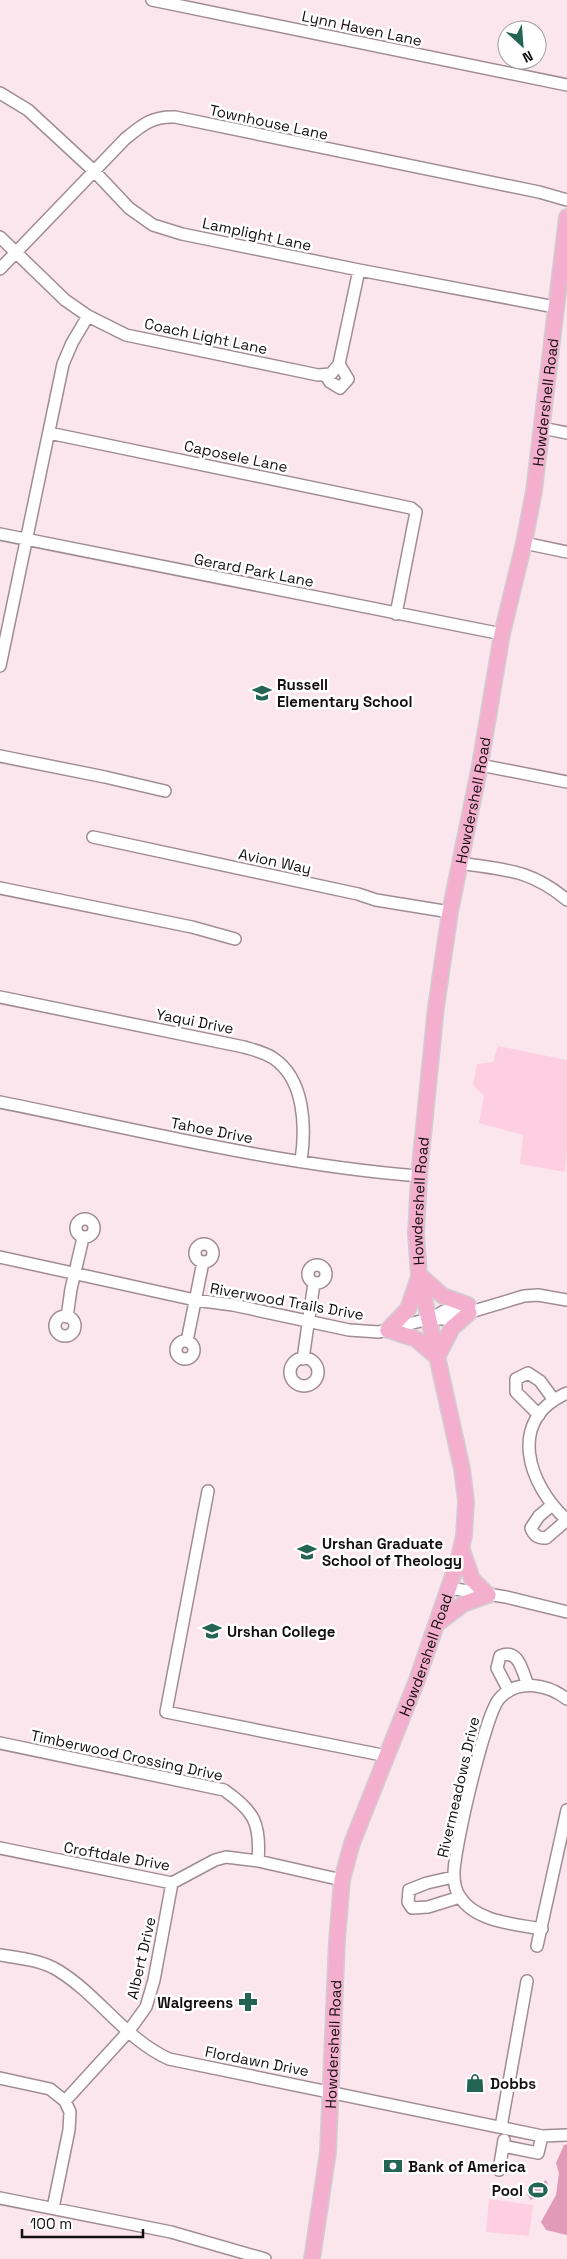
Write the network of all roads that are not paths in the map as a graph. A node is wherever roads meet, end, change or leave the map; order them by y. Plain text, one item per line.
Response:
1 (152, 0) edge
2 (567, 85) edge
3 (0, 93) edge
4 (95, 172) junction
5 (567, 200) edge
6 (567, 217) edge
7 (0, 236) edge
8 (16, 252) junction
9 (0, 269) edge
10 (359, 270) junction
11 (559, 314) edge
12 (88, 316) junction
13 (339, 364) junction
14 (326, 376) junction
15 (542, 428) junction
16 (49, 433) junction
17 (567, 433) edge
18 (0, 534) edge
19 (26, 540) junction
20 (524, 543) junction
21 (567, 552) edge
22 (396, 614) junction
23 (502, 634) junction
24 (0, 666) edge
25 (0, 756) edge
26 (480, 765) junction
27 (567, 782) edge
28 (165, 791) dead end
29 (93, 837) dead end
30 (460, 863) junction
31 (0, 888) edge
32 (567, 900) edge
33 (450, 912) junction
34 (235, 939) dead end
35 (0, 997) edge
36 (0, 1102) edge
37 (301, 1161) junction
38 (419, 1176) junction
39 (83, 1238) dead end
40 (0, 1257) edge
41 (203, 1262) dead end
42 (76, 1273) junction
43 (419, 1276) junction
44 (314, 1283) dead end
45 (195, 1300) junction
46 (567, 1300) edge
47 (469, 1309) junction
48 (67, 1317) dead end
49 (428, 1320) junction
50 (307, 1322) junction
51 (388, 1330) junction
52 (187, 1341) dead end
53 (437, 1357) junction
54 (303, 1359) dead end
55 (567, 1393) edge
56 (554, 1400) junction
57 (539, 1414) junction
58 (208, 1491) dead end
59 (552, 1506) junction
60 (567, 1520) edge
61 (461, 1546) junction
62 (449, 1588) junction
63 (488, 1594) junction
64 (567, 1612) edge
65 (438, 1623) junction
66 (528, 1685) junction
67 (510, 1691) junction
68 (567, 1699) edge
69 (0, 1743) edge
70 (387, 1756) junction
71 (567, 1810) edge
72 (0, 1848) edge
73 (258, 1861) junction
74 (453, 1877) junction
75 (342, 1880) junction
76 (172, 1883) junction
77 (460, 1897) junction
78 (542, 1929) junction
79 (537, 1946) dead end
80 (0, 1954) edge
81 (527, 1981) dead end
82 (128, 2032) junction
83 (0, 2078) edge
84 (332, 2092) junction
85 (65, 2100) junction
86 (504, 2128) junction
87 (567, 2135) edge
88 (542, 2136) junction
89 (502, 2146) junction
90 (499, 2170) dead end
91 (0, 2198) edge
92 (53, 2208) junction
93 (265, 2259) edge
94 (312, 2259) edge

1 - 2 street, Lynn Haven Lane
3 - 4 street, Lamplight Lane
4 - 5 street, Townhouse Lane
4 - 8 street, Townhouse Lane
4 - 10 street, Lamplight Lane
6 - 11 main road, Howdershell Road
7 - 8 street, Coach Light Lane
8 - 9 street, Townhouse Lane
8 - 12 street, Coach Light Lane
10 - 11 street, Lamplight Lane
10 - 13 street
11 - 15 main road, Howdershell Road
12 - 14 street, Coach Light Lane
12 - 16 street
13 - 14 street
13 - 14 street, Coach Light Lane
15 - 17 street
15 - 20 main road, Howdershell Road
16 - 19 street
16 - 22 street, Caposele Lane
18 - 19 street, Gerard Park Lane
19 - 22 street, Gerard Park Lane
19 - 24 street
20 - 21 street
20 - 23 main road, Howdershell Road
22 - 23 street, Gerard Park Lane
23 - 26 main road, Howdershell Road
25 - 28 street
26 - 27 street
26 - 30 main road, Howdershell Road
29 - 33 street, Avion Way
30 - 32 street
30 - 33 main road, Howdershell Road
31 - 34 street
33 - 38 main road, Howdershell Road
35 - 37 street, Yaqui Drive
36 - 37 street, Tahoe Drive
37 - 38 street, Tahoe Drive
38 - 43 main road, Howdershell Road
39 - 42 street
40 - 42 street, Riverwood Trails Drive
41 - 45 street
42 - 45 street, Riverwood Trails Drive
42 - 48 street
43 - 47 main road
43 - 49 main road, Howdershell Road
43 - 51 main road
44 - 50 street
45 - 50 street, Riverwood Trails Drive
45 - 52 street
46 - 47 street, Riverwood Trails Drive
47 - 49 street, Riverwood Trails Drive
47 - 53 main road
49 - 51 street, Riverwood Trails Drive
49 - 53 main road, Howdershell Road
50 - 51 street, Riverwood Trails Drive
50 - 54 street
51 - 53 main road
53 - 61 main road, Howdershell Road
55 - 56 street
56 - 57 street
56 - 57 street
57 - 59 street
58 - 70 street
59 - 60 street
59 - 60 street
61 - 62 main road, Howdershell Road
61 - 63 main road
62 - 63 street
62 - 65 main road, Howdershell Road
63 - 64 street
63 - 65 main road
65 - 70 main road, Howdershell Road
66 - 67 street, Rivermeadows Drive
66 - 67 street
66 - 68 street, Rivermeadows Drive
67 - 74 street, Rivermeadows Drive
69 - 73 street, Timberwood Crossing Drive
70 - 75 main road, Howdershell Road
71 - 78 street
72 - 76 street, Croftdale Drive
73 - 75 street, Croftdale Drive
73 - 76 street, Croftdale Drive
74 - 77 street, Rivermeadows Drive
74 - 77 street
75 - 84 main road, Howdershell Road
76 - 82 street, Albert Drive
77 - 78 street
78 - 79 street
80 - 82 street, Flordawn Drive
81 - 86 street
82 - 84 street, Flordawn Drive
82 - 85 street, Albert Drive
83 - 85 street
84 - 86 street, Flordawn Drive
84 - 94 main road, Howdershell Road
85 - 92 street
86 - 88 street, Flordawn Drive
86 - 89 street
87 - 88 street, Flordawn Drive
88 - 89 street
89 - 90 street
91 - 92 street
92 - 93 street

